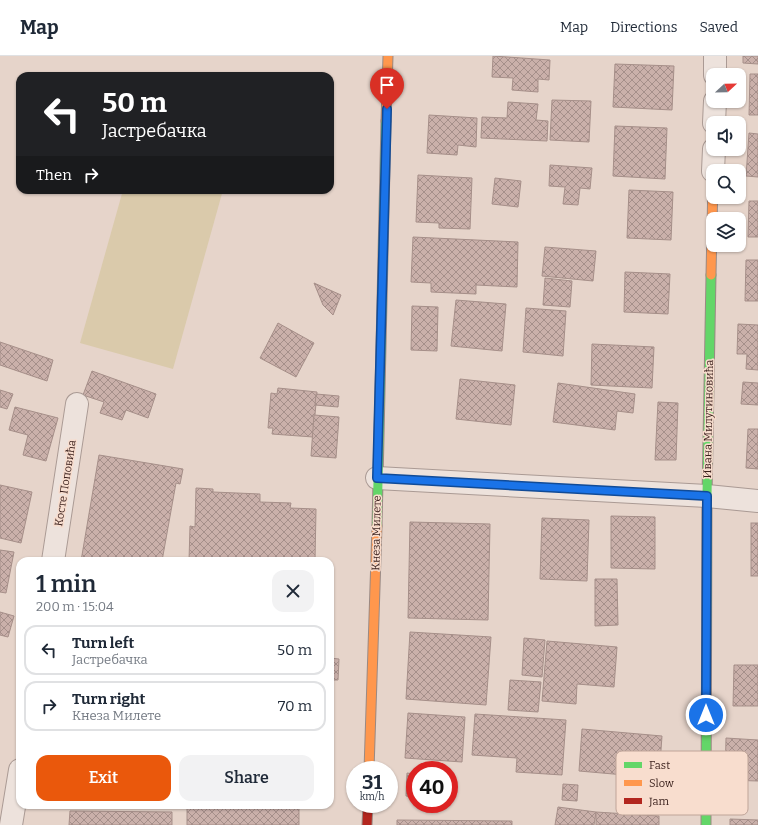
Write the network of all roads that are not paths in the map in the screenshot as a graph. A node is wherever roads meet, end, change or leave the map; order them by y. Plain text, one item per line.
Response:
1 (388, 56) edge
2 (716, 56) edge
3 (715, 68) edge
4 (713, 204) edge
5 (77, 404) dead end
6 (377, 478) junction
7 (707, 496) junction
8 (758, 502) edge
9 (54, 557) edge
10 (706, 751) edge
11 (369, 761) edge
12 (16, 798) edge
13 (368, 813) edge
14 (706, 815) edge
15 (12, 825) edge
16 (367, 825) edge
17 (706, 825) edge

1 - 6 main road, Кнеза Милете
2 - 3 street
4 - 7 main road, Ивана Милутиновића
5 - 9 street, Косте Поповића
6 - 7 street
6 - 11 main road, Кнеза Милете
7 - 8 street
7 - 10 main road, Ивана Милутиновића
12 - 15 street
13 - 16 main road
14 - 17 main road, Ивана Милутиновића

